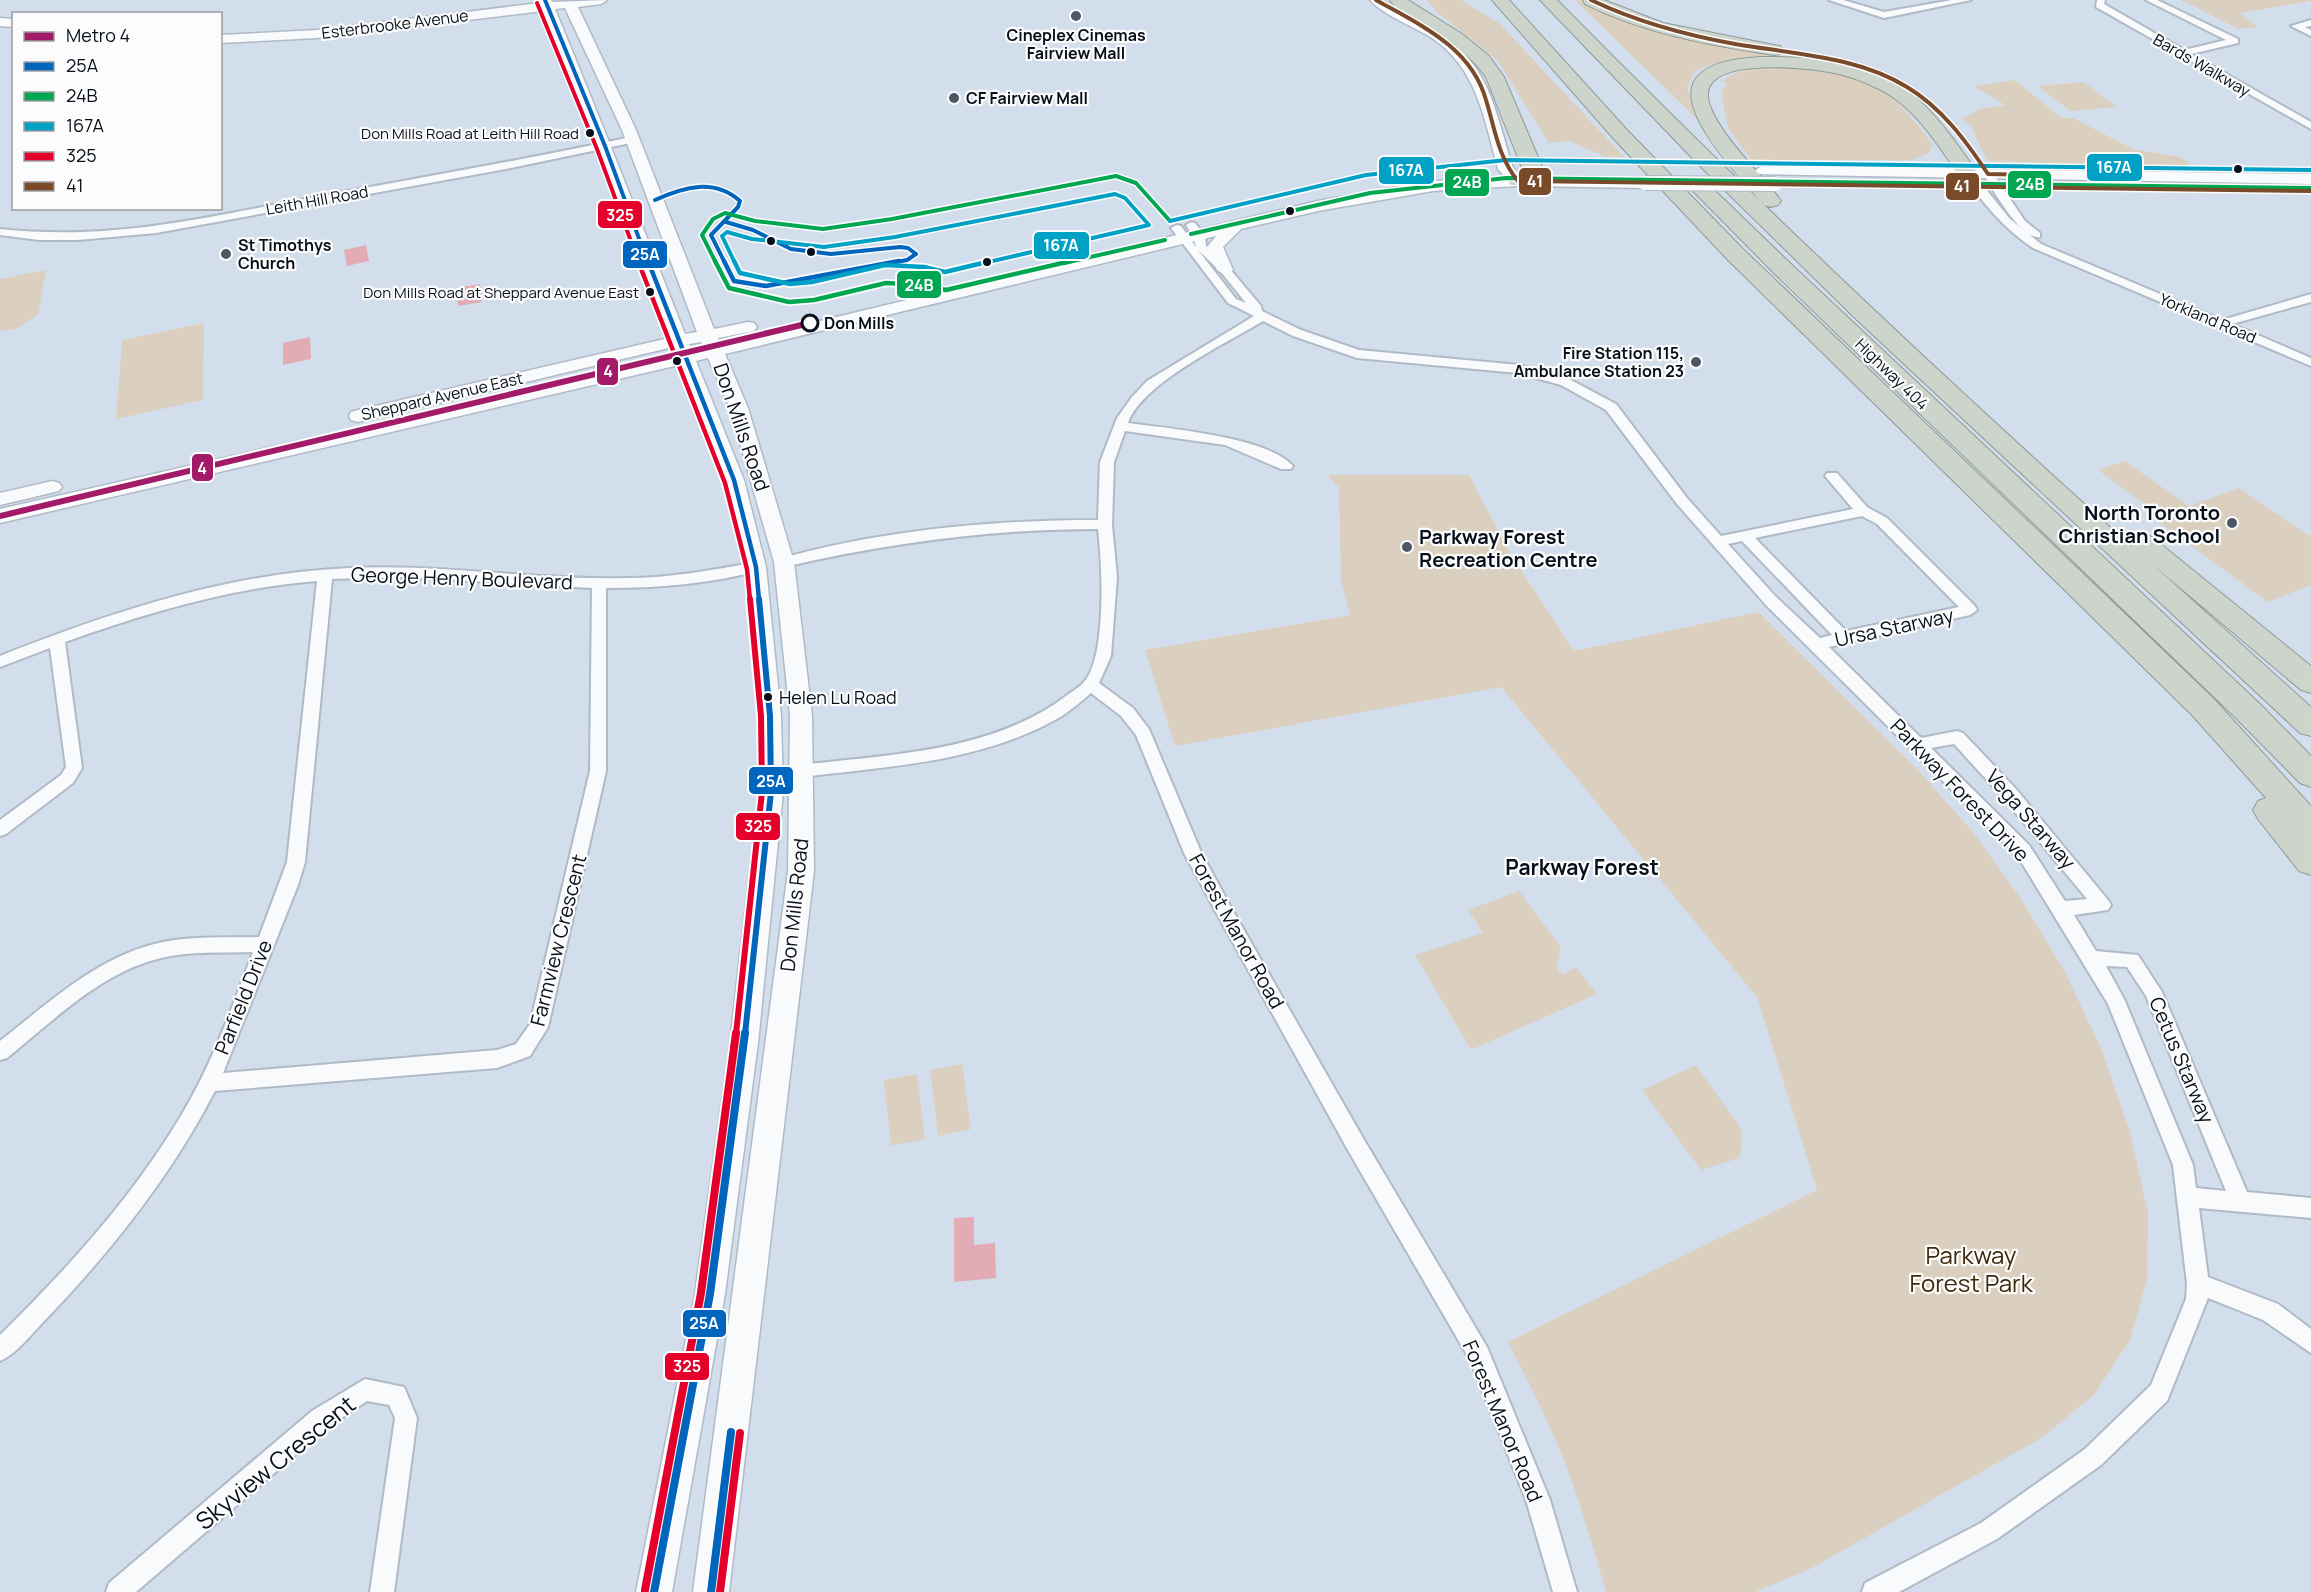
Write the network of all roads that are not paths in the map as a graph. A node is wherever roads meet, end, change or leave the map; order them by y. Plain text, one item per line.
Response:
1 (601, 0) edge
2 (1376, 0) edge
3 (1398, 0) edge
4 (1489, 0) edge
5 (1500, 0) edge
6 (1517, 0) edge
7 (1548, 0) edge
8 (1562, 0) edge
9 (1591, 0) edge
10 (1833, 0) edge
11 (1967, 0) edge
12 (2101, 0) edge
13 (2150, 0) edge
14 (576, 1) edge
15 (546, 3) edge
16 (2311, 23) edge
17 (2311, 33) edge
18 (222, 39) edge
19 (2182, 53) junction
20 (1607, 93) dead end
21 (1635, 122) dead end
22 (2311, 126) edge
23 (631, 140) junction
24 (605, 146) junction
25 (1519, 173) junction
26 (2311, 179) edge
27 (1982, 184) junction
28 (2311, 191) edge
29 (1773, 193) junction
30 (1235, 227) junction
31 (0, 232) edge
32 (1188, 232) junction
33 (1735, 254) junction
34 (2074, 261) junction
35 (1225, 270) junction
36 (2311, 298) edge
37 (1263, 316) junction
38 (2220, 324) junction
39 (711, 343) junction
40 (683, 349) junction
41 (2311, 362) edge
42 (1120, 426) junction
43 (1286, 466) dead end
44 (1954, 467) junction
45 (1832, 476) dead end
46 (0, 499) edge
47 (1864, 511) junction
48 (0, 516) edge
49 (1105, 525) junction
50 (1745, 536) junction
51 (1719, 541) junction
52 (2143, 543) junction
53 (784, 561) junction
54 (756, 567) junction
55 (325, 575) junction
56 (599, 583) junction
57 (1844, 638) junction
58 (57, 640) junction
59 (1818, 645) junction
60 (0, 662) edge
61 (2311, 682) edge
62 (1091, 686) junction
63 (2311, 698) edge
64 (2311, 725) edge
65 (2277, 739) junction
66 (1919, 745) junction
67 (2311, 768) edge
68 (802, 769) junction
69 (771, 775) junction
70 (2311, 775) edge
71 (2311, 827) edge
72 (0, 829) edge
73 (2311, 862) edge
74 (2061, 909) junction
75 (265, 944) junction
76 (2091, 958) junction
77 (0, 1052) edge
78 (209, 1083) junction
79 (2188, 1197) junction
80 (2239, 1201) junction
81 (2311, 1208) edge
82 (2198, 1284) junction
83 (2311, 1342) edge
84 (0, 1350) edge
85 (118, 1592) edge
86 (382, 1592) edge
87 (654, 1592) edge
88 (711, 1592) edge
89 (1565, 1592) edge
90 (1875, 1592) edge

1 - 14 main road, Esterbrooke Avenue
2 - 25 main road
3 - 25 highway
4 - 33 highway
5 - 33 highway
6 - 20 highway
7 - 64 highway, Highway 404
8 - 29 highway
9 - 27 highway
10 - 11 street
12 - 19 street, Bards Walkway
13 - 19 street
14 - 15 main road, Esterbrooke Avenue
14 - 23 main road, Don Mills Road
15 - 18 main road, Esterbrooke Avenue
15 - 24 main road, Don Mills Road
16 - 17 street
19 - 22 street, Bards Walkway
21 - 65 highway, Highway 404
23 - 24 street, Leith Hill Road
23 - 39 main road, Don Mills Road
24 - 31 street, Leith Hill Road
24 - 40 main road, Don Mills Road
25 - 27 main road, Sheppard Avenue East
25 - 29 main road, Sheppard Avenue East, bridge
25 - 30 main road, Sheppard Avenue East
25 - 32 main road, Sheppard Avenue East
26 - 27 main road, Sheppard Avenue East
27 - 28 main road, Sheppard Avenue East
27 - 29 main road, Sheppard Avenue East
27 - 29 highway
27 - 34 street
27 - 34 street
29 - 52 highway
30 - 32 main road, Sheppard Avenue East
30 - 35 main road
32 - 35 street, Parkway Forest Drive
32 - 37 street, Parkway Forest Drive
32 - 39 main road, Sheppard Avenue East
33 - 44 highway
34 - 38 street, Yorkland Road
35 - 37 street, Parkway Forest Drive
36 - 38 street
37 - 42 street
37 - 51 street, Parkway Forest Drive
38 - 41 street, Yorkland Road
39 - 40 main road, Sheppard Avenue East
39 - 53 main road, Don Mills Road
40 - 46 main road, Sheppard Avenue East
40 - 48 main road, Sheppard Avenue East
40 - 54 main road, Don Mills Road
42 - 43 street
42 - 49 street
44 - 71 highway
44 - 73 highway
45 - 47 street
47 - 50 street
47 - 57 street, Ursa Starway
49 - 53 street
49 - 62 street
50 - 51 street
50 - 57 street
51 - 59 street, Parkway Forest Drive
52 - 61 highway
52 - 63 highway
53 - 68 main road, Don Mills Road
54 - 56 street, George Henry Boulevard
54 - 69 main road, Don Mills Road
55 - 56 street, George Henry Boulevard
55 - 58 street, George Henry Boulevard
55 - 75 street, Parfield Drive
56 - 78 street, Farmview Crescent
57 - 59 street, Ursa Starway
58 - 60 street, George Henry Boulevard
58 - 72 street
59 - 66 street, Parkway Forest Drive
62 - 68 street
62 - 89 street, Forest Manor Road
65 - 67 highway
65 - 70 highway
66 - 74 street, Parkway Forest Drive
66 - 74 street, Vega Starway
68 - 69 street
68 - 88 main road, Don Mills Road
69 - 87 main road, Don Mills Road
74 - 76 street, Parkway Forest Drive
75 - 77 street
75 - 78 street, Parfield Drive
76 - 79 street, Parkway Forest Drive
76 - 80 street, Cetus Starway
78 - 84 street, Parfield Drive
79 - 80 street
79 - 82 street, Parkway Forest Drive
80 - 81 street
82 - 83 street
82 - 90 street, Parkway Forest Drive
85 - 86 street, Skyview Crescent

